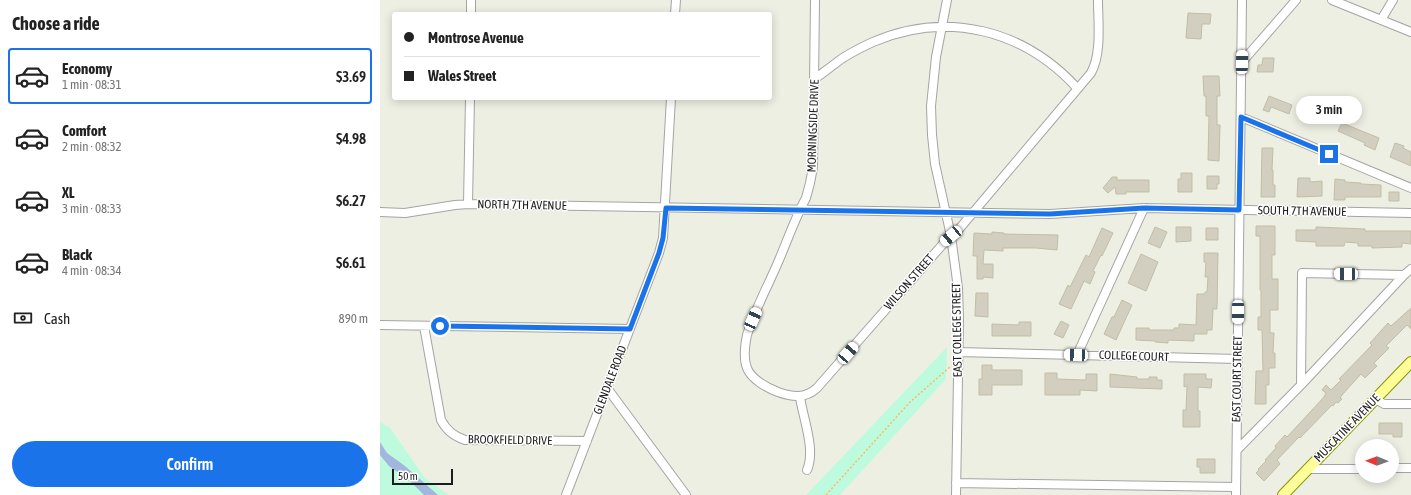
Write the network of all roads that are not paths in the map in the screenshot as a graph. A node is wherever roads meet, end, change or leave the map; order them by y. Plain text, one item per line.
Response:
1 (471, 0) edge
2 (676, 0) edge
3 (815, 0) edge
4 (947, 0) edge
5 (1098, 0) edge
6 (1242, 0) edge
7 (1296, 0) edge
8 (1332, 0) edge
9 (1393, 0) edge
10 (471, 12) edge
11 (675, 12) edge
12 (1381, 20) junction
13 (942, 26) junction
14 (1411, 32) edge
15 (1242, 62) junction
16 (814, 78) junction
17 (1077, 88) junction
18 (470, 100) edge
19 (671, 100) edge
20 (1241, 117) junction
21 (1411, 188) edge
22 (468, 204) junction
23 (666, 208) junction
24 (1144, 208) junction
25 (800, 209) junction
26 (1239, 210) junction
27 (380, 212) edge
28 (945, 212) junction
29 (972, 212) junction
30 (1411, 213) edge
31 (951, 236) junction
32 (1411, 269) edge
33 (1404, 275) junction
34 (380, 325) edge
35 (424, 326) junction
36 (630, 329) junction
37 (958, 355) junction
38 (1076, 355) junction
39 (1238, 359) junction
40 (1411, 362) edge
41 (1301, 385) junction
42 (607, 388) junction
43 (800, 397) junction
44 (1375, 399) junction
45 (1411, 404) edge
46 (587, 441) junction
47 (1236, 450) junction
48 (1399, 468) edge
49 (1411, 468) edge
50 (1355, 469) edge
51 (807, 470) dead end
52 (1308, 470) junction
53 (956, 483) junction
54 (1236, 491) edge
55 (566, 495) edge
56 (686, 495) edge
57 (956, 495) edge
58 (1283, 495) edge

1 - 10 street
2 - 11 street
3 - 16 street, MORNINGSIDE DRIVE
4 - 13 street, EAST COLLEGE STREET
5 - 17 street, WILSON STREET
6 - 15 street, EAST COURT STREET
7 - 15 street
8 - 12 street
9 - 12 street
12 - 14 street
13 - 16 street
13 - 17 street
13 - 28 street, EAST COLLEGE STREET
15 - 20 street, EAST COURT STREET
16 - 25 street, MORNINGSIDE DRIVE
17 - 29 street, WILSON STREET
18 - 22 street
19 - 23 street, GLENDALE ROAD
20 - 21 street
20 - 26 street, EAST COURT STREET
22 - 23 street, NORTH 7TH AVENUE
22 - 27 street, NORTH 7TH AVENUE
23 - 25 street, SOUTH 7TH AVENUE
23 - 36 street, GLENDALE ROAD
24 - 26 street, SOUTH 7TH AVENUE
24 - 29 street, SOUTH 7TH AVENUE
24 - 38 street
25 - 28 street, SOUTH 7TH AVENUE
25 - 43 street, MORNINGSIDE DRIVE
26 - 30 street, SOUTH 7TH AVENUE
26 - 39 street, EAST COURT STREET
28 - 29 street, SOUTH 7TH AVENUE
28 - 31 street, EAST COLLEGE STREET
29 - 31 street, WILSON STREET
31 - 37 street, EAST COLLEGE STREET
31 - 43 street, WILSON STREET
32 - 33 street
33 - 41 street
33 - 41 street
34 - 35 street
35 - 36 street
35 - 46 street, BROOKFIELD DRIVE
36 - 42 street, GLENDALE ROAD
37 - 38 street, COLLEGE COURT
37 - 53 street, EAST COLLEGE STREET
38 - 39 street, COLLEGE COURT
39 - 47 street, EAST COURT STREET
40 - 44 main road, MUSCATINE AVENUE
41 - 47 street
42 - 46 street, GLENDALE ROAD
42 - 56 street
43 - 51 street
44 - 45 street
44 - 52 main road, MUSCATINE AVENUE
46 - 55 street, GLENDALE ROAD
47 - 54 street, EAST COURT STREET
48 - 49 street
50 - 52 street
52 - 58 main road, MUSCATINE AVENUE
53 - 54 street
53 - 57 street, EAST COLLEGE STREET

